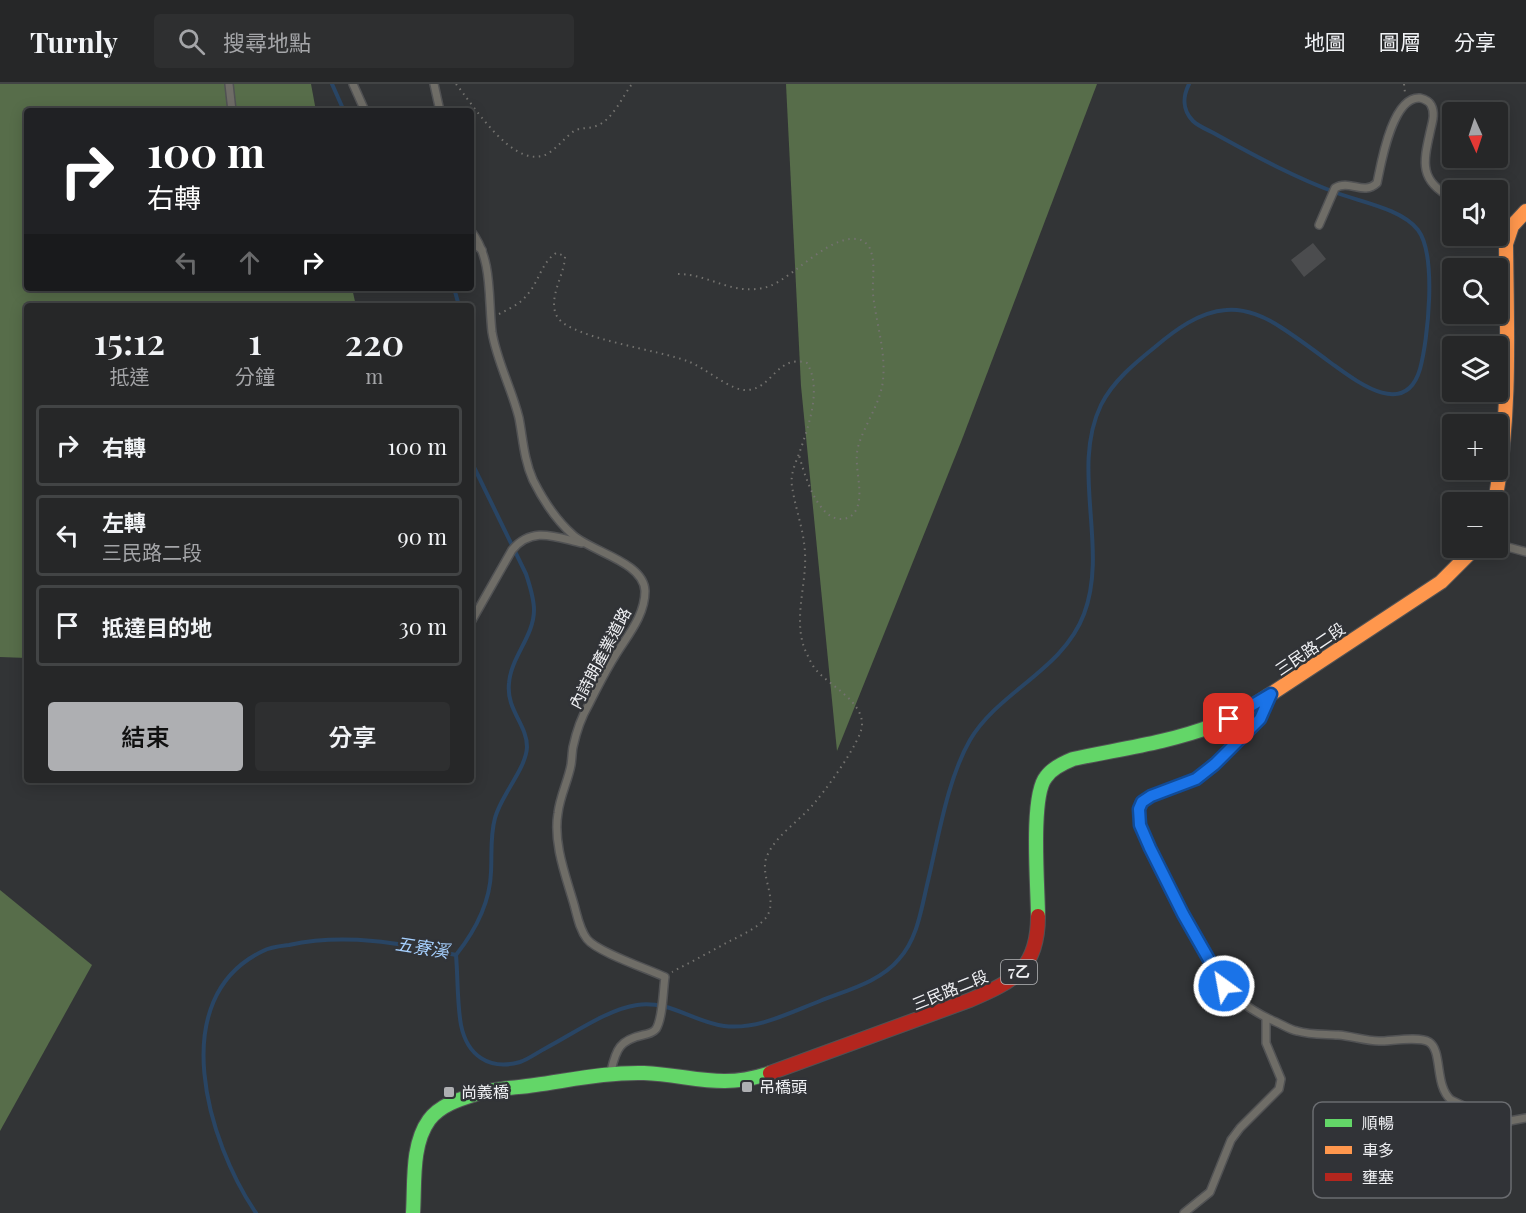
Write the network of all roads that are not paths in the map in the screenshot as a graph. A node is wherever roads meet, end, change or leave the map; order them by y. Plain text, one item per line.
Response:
1 (229, 84) edge
2 (353, 84) edge
3 (434, 84) edge
4 (232, 108) edge
5 (364, 108) edge
6 (439, 108) edge
7 (1442, 193) edge
8 (1526, 211) edge
9 (1508, 224) edge
10 (1319, 225) dead end
11 (1512, 226) junction
12 (474, 236) edge
13 (474, 244) edge
14 (482, 250) junction
15 (1497, 492) edge
16 (584, 543) junction
17 (1508, 546) edge
18 (1526, 552) edge
19 (1465, 558) edge
20 (474, 617) edge
21 (1271, 694) junction
22 (1266, 1018) junction
23 (611, 1074) junction
24 (1455, 1102) edge
25 (1526, 1118) edge
26 (1511, 1121) edge
27 (413, 1213) edge
28 (1184, 1213) edge

1 - 4 lane
2 - 5 lane
3 - 6 lane
7 - 10 lane
8 - 11 main road
9 - 11 lane
11 - 15 main road
12 - 14 lane, 內詩朗產業道路
13 - 14 lane
14 - 16 lane, 內詩朗產業道路
16 - 20 lane
16 - 23 lane, 內詩朗產業道路
17 - 18 lane
19 - 21 main road, 三民路二段 / 7乙
21 - 22 lane
21 - 23 main road, 三民路二段 / 7乙
22 - 24 lane
22 - 28 lane
23 - 27 main road, 三民路二段 / 7乙
25 - 26 lane

